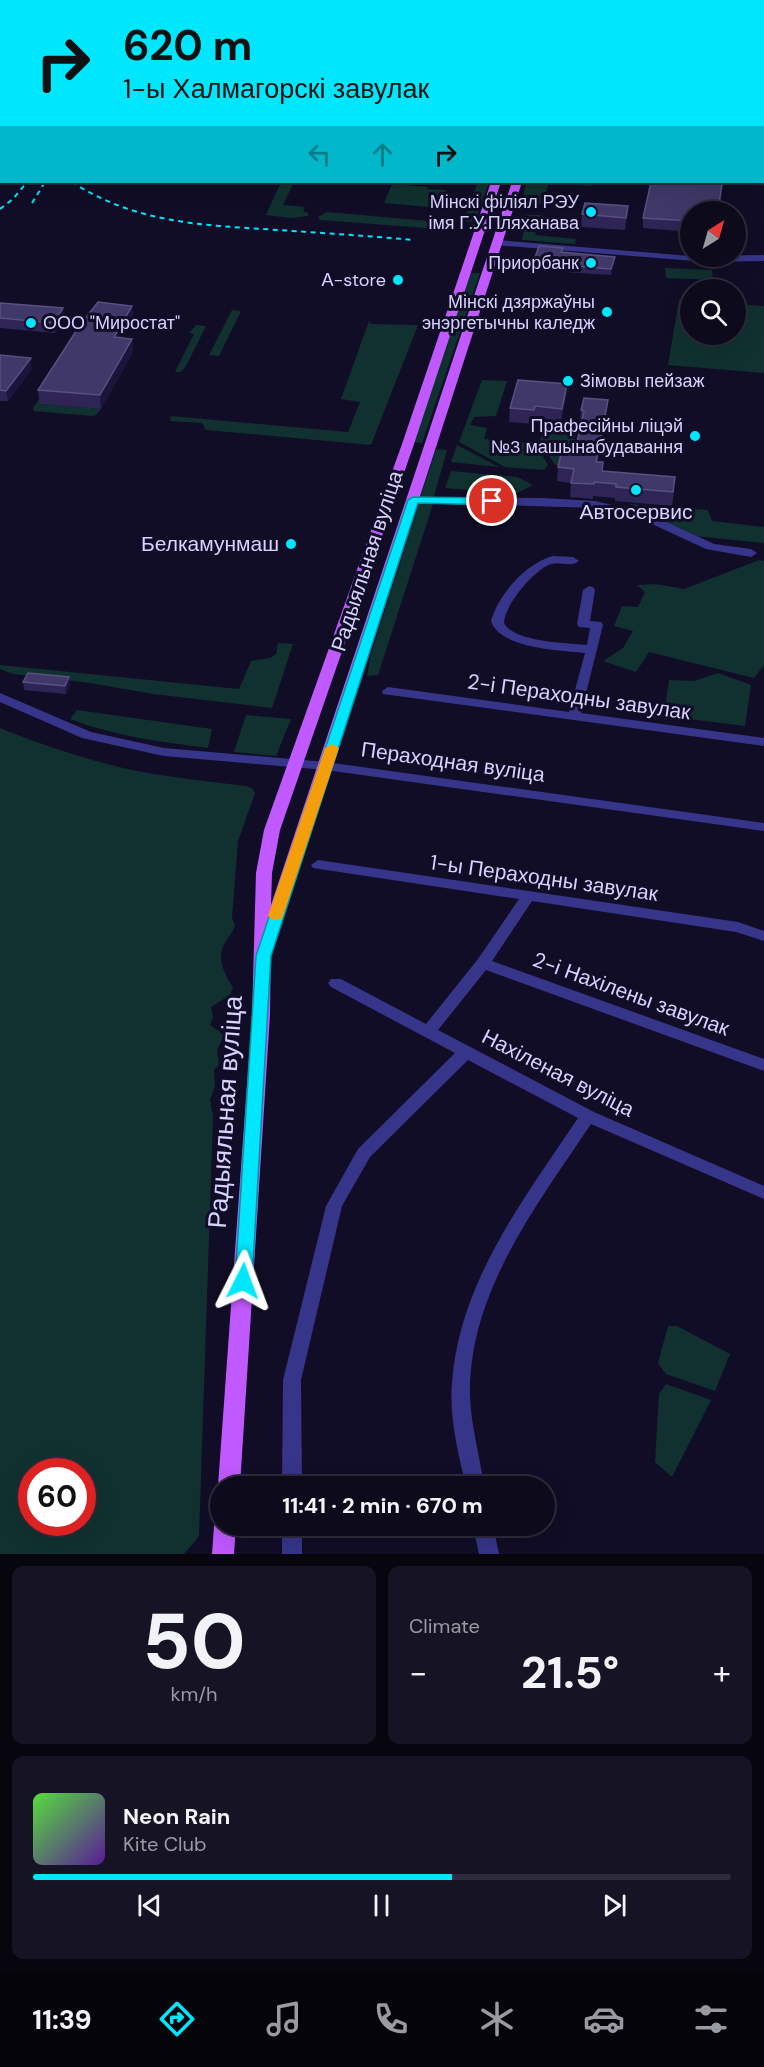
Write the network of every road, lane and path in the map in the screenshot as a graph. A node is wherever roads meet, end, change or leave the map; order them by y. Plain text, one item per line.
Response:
1 (496, 183) edge
2 (517, 183) edge
3 (497, 243) junction
4 (764, 258) edge
5 (413, 500) junction
6 (751, 553) dead end
7 (573, 561) dead end
8 (359, 580) junction
9 (385, 582) junction
10 (590, 590) dead end
11 (592, 650) junction
12 (388, 691) dead end
13 (0, 697) edge
14 (574, 716) junction
15 (764, 742) edge
16 (296, 764) junction
17 (326, 766) junction
18 (764, 827) edge
19 (318, 865) dead end
20 (528, 897) junction
21 (764, 936) edge
22 (263, 956) junction
23 (483, 963) junction
24 (336, 983) dead end
25 (429, 1031) junction
26 (466, 1052) junction
27 (764, 1065) edge
28 (588, 1116) junction
29 (764, 1193) edge
30 (230, 1476) edge
31 (292, 1476) edge
32 (473, 1476) edge
33 (224, 1536) edge
34 (292, 1536) edge
35 (485, 1536) edge
36 (223, 1554) edge
37 (292, 1554) edge
38 (489, 1554) edge

1 - 8 main road, Радыяльная вуліца
2 - 3 main road, Радыяльная вуліца
3 - 4 street
3 - 5 main road, Радыяльная вуліца
5 - 6 street
5 - 9 main road, Радыяльная вуліца
7 - 11 street
8 - 9 main road
8 - 16 main road, Радыяльная вуліца
9 - 17 main road, Радыяльная вуліца
10 - 11 street
11 - 14 street
12 - 14 street, 2-і Пераходны завулак
13 - 16 street, Пераходная вуліца
14 - 15 street, 2-і Пераходны завулак
16 - 17 street, Пераходная вуліца
16 - 22 main road, Радыяльная вуліца
17 - 18 street, Пераходная вуліца
17 - 22 main road, Радыяльная вуліца
19 - 20 street, 1-ы Пераходны завулак
20 - 21 street, 1-ы Пераходны завулак
20 - 23 street
22 - 30 main road, Радыяльная вуліца
23 - 25 street
23 - 27 street, 2-і Нахілены завулак
24 - 25 street, Нахіленая вуліца
25 - 26 street, Нахіленая вуліца
26 - 28 street, Нахіленая вуліца
26 - 31 street
28 - 29 street, Нахіленая вуліца
28 - 32 street
33 - 36 main road
34 - 37 street
35 - 38 street

